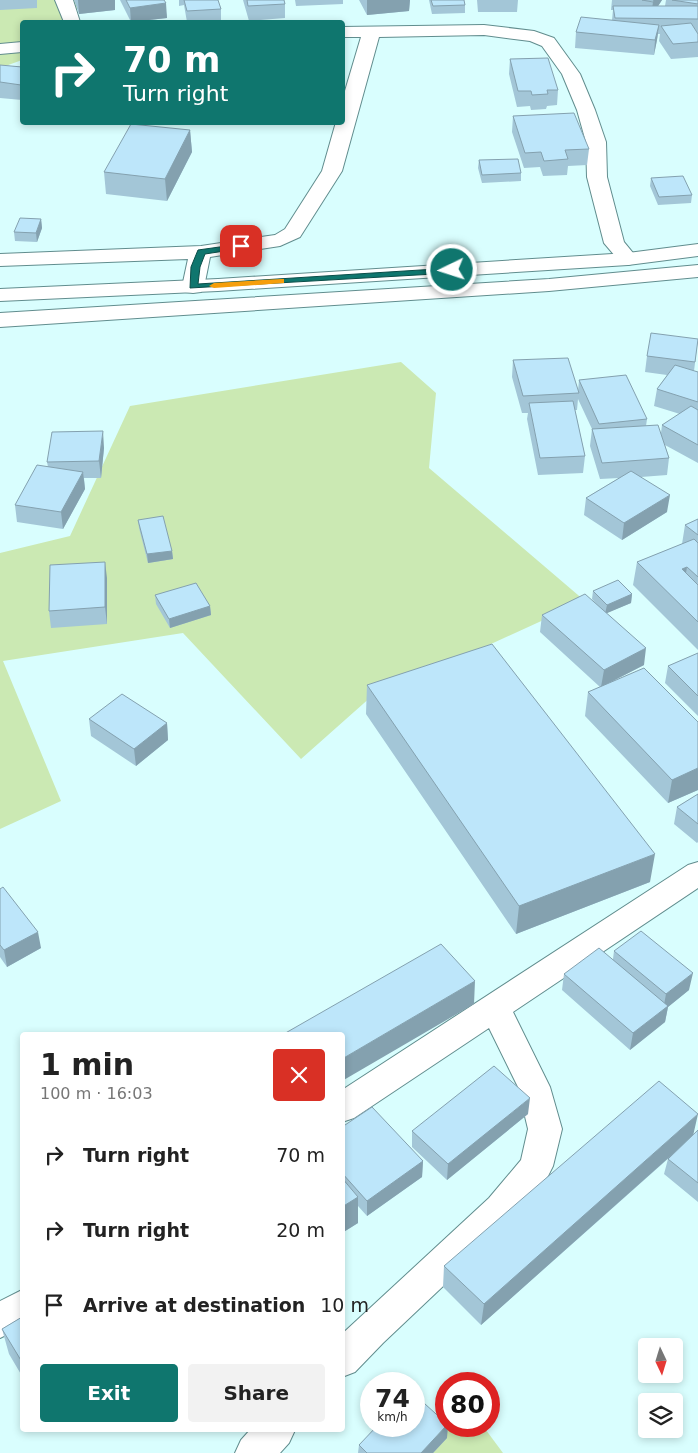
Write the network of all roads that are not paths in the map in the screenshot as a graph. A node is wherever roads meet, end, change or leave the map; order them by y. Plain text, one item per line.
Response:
1 (64, 0) edge
2 (71, 20) edge
3 (372, 31) junction
4 (345, 32) edge
5 (20, 47) edge
6 (0, 49) edge
7 (345, 125) edge
8 (345, 125) edge
9 (698, 250) edge
10 (201, 252) junction
11 (628, 259) junction
12 (0, 260) edge
13 (698, 271) edge
14 (193, 286) junction
15 (0, 295) edge
16 (0, 320) edge
17 (698, 873) edge
18 (495, 1008) junction
19 (345, 1106) edge
20 (20, 1308) edge
21 (0, 1321) edge
22 (345, 1357) edge
23 (274, 1432) edge
24 (254, 1453) edge

1 - 2 main road
3 - 4 main road
3 - 8 main road
3 - 11 main road
5 - 6 main road
7 - 10 main road
9 - 11 main road
10 - 12 main road
10 - 14 main road
11 - 14 main road
13 - 16 main road
14 - 15 main road
17 - 18 main road
18 - 19 main road
18 - 22 main road
20 - 21 main road
23 - 24 main road

